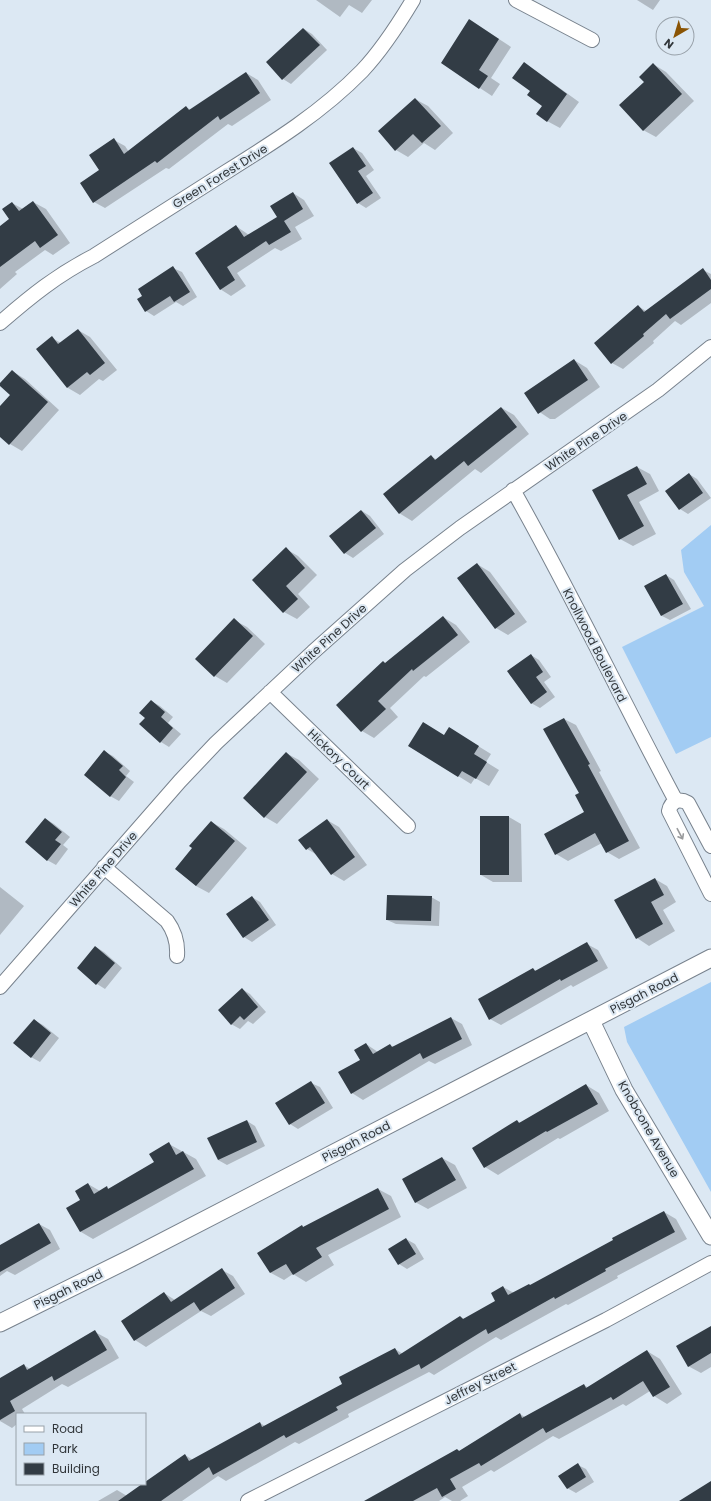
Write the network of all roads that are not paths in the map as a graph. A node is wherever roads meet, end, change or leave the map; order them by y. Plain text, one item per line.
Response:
1 (413, 0) edge
2 (516, 0) edge
3 (592, 40) dead end
4 (0, 323) edge
5 (711, 347) edge
6 (513, 490) junction
7 (270, 692) junction
8 (676, 801) junction
9 (408, 826) dead end
10 (711, 846) edge
11 (104, 867) junction
12 (711, 894) edge
13 (177, 956) dead end
14 (711, 958) edge
15 (0, 988) edge
16 (591, 1021) junction
17 (711, 1236) edge
18 (711, 1263) edge
19 (0, 1323) edge
20 (248, 1501) edge

1 - 4 street, Green Forest Drive
2 - 3 street
5 - 6 street, White Pine Drive
6 - 7 street, White Pine Drive
6 - 8 street, Knollwood Boulevard
7 - 9 street, Hickory Court
7 - 11 street, White Pine Drive
8 - 10 street
8 -> 12 street
11 - 13 street
11 - 15 street, White Pine Drive
14 - 16 street, Pisgah Road
16 - 17 street, Knobcone Avenue
16 - 19 street, Pisgah Road
18 - 20 street, Jeffrey Street

